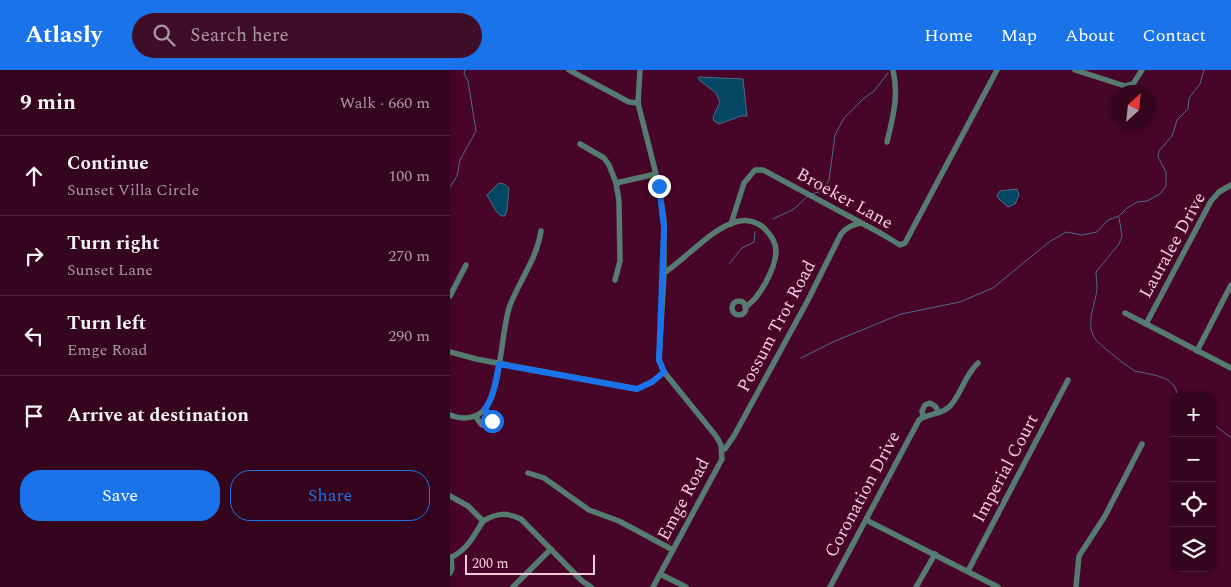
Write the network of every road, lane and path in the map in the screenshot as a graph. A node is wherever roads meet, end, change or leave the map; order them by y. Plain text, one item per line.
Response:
1 (569, 70) edge
2 (640, 70) edge
3 (893, 70) edge
4 (997, 70) edge
5 (1075, 70) edge
6 (1142, 70) edge
7 (638, 103) junction
8 (887, 142) dead end
9 (580, 144) dead end
10 (656, 174) junction
11 (616, 183) junction
12 (1231, 185) edge
13 (861, 223) junction
14 (731, 224) junction
15 (541, 231) dead end
16 (466, 265) dead end
17 (664, 273) junction
18 (615, 280) dead end
19 (1231, 285) edge
20 (450, 296) edge
21 (745, 306) dead end
22 (1125, 313) dead end
23 (1146, 324) junction
24 (1197, 351) junction
25 (450, 352) edge
26 (978, 363) dead end
27 (499, 364) junction
28 (1231, 368) edge
29 (664, 372) junction
30 (1068, 380) dead end
31 (485, 409) junction
32 (940, 412) junction
33 (450, 415) edge
34 (474, 416) junction
35 (924, 416) junction
36 (1142, 444) dead end
37 (722, 450) junction
38 (528, 473) dead end
39 (450, 496) edge
40 (866, 520) junction
41 (483, 521) junction
42 (551, 549) junction
43 (673, 550) junction
44 (935, 554) junction
45 (450, 557) edge
46 (968, 571) junction
47 (450, 573) edge
48 (660, 574) junction
49 (513, 587) edge
50 (589, 587) edge
51 (653, 587) edge
52 (686, 587) edge
53 (830, 587) edge
54 (916, 587) edge
55 (998, 587) edge
56 (1076, 587) edge

1 - 7 street
2 - 7 street, Emge Road
3 - 8 street
4 - 13 street, Broeker Lane
5 - 6 street
7 - 10 street, Emge Road
9 - 11 street
10 - 11 street
10 - 17 street, Emge Road
11 - 18 street
12 - 23 street, Lauralee Drive
13 - 14 street, Broeker Lane
13 - 37 street, Possum Trot Road
14 - 17 street
14 - 21 street
15 - 27 street
16 - 20 street
17 - 29 street, Emge Road
19 - 24 street
22 - 23 street
23 - 24 street
24 - 28 street
25 - 27 street
26 - 32 street
27 - 29 street
27 - 31 street
29 - 37 street, Emge Road
30 - 46 street, Imperial Court
31 - 34 street
31 - 34 street
32 - 35 street
32 - 35 street, Coronation Drive
33 - 34 street
35 - 40 street, Coronation Drive
36 - 56 street
37 - 43 street, Emge Road
38 - 43 street
39 - 41 street
40 - 44 street
40 - 53 street, Coronation Drive
41 - 42 street
41 - 45 street
42 - 49 street
42 - 50 street
43 - 48 street, Emge Road
44 - 46 street
44 - 54 street
45 - 47 street
46 - 55 street
48 - 51 street, Emge Road
48 - 52 street

